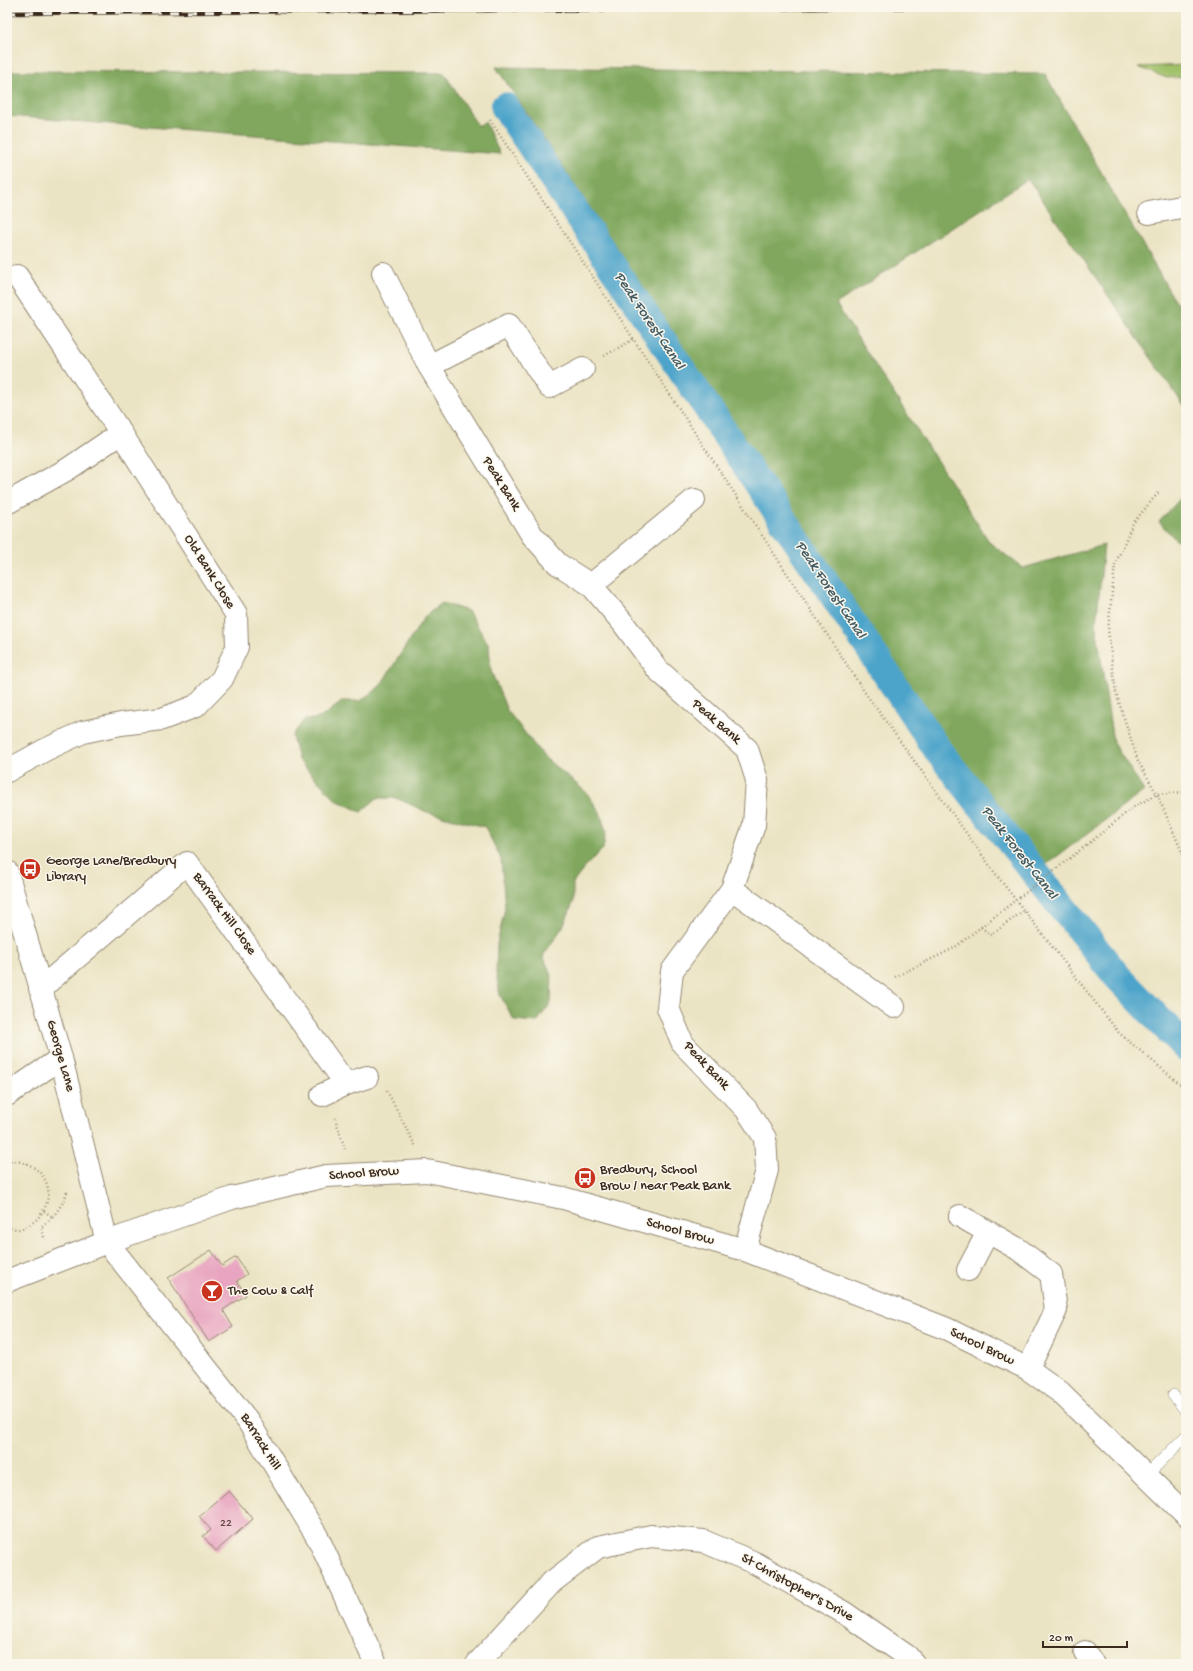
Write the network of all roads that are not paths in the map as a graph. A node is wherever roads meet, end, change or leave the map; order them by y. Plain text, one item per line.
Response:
1 (1186, 206) edge
2 (1150, 213) dead end
3 (383, 273) dead end
4 (17, 276) dead end
5 (429, 366) junction
6 (583, 369) road end
7 (121, 433) junction
8 (694, 500) dead end
9 (7, 503) edge
10 (590, 586) junction
11 (7, 771) edge
12 (7, 872) edge
13 (732, 889) junction
14 (40, 989) junction
15 (894, 1007) dead end
16 (61, 1058) junction
17 (367, 1077) road end
18 (346, 1084) junction
19 (7, 1095) edge
20 (322, 1096) dead end
21 (960, 1216) dead end
22 (988, 1232) junction
23 (108, 1242) junction
24 (745, 1250) junction
25 (968, 1270) dead end
26 (7, 1281) edge
27 (1028, 1369) junction
28 (1173, 1395) dead end
29 (1186, 1411) edge
30 (1186, 1436) edge
31 (1146, 1476) junction
32 (1186, 1515) edge
33 (376, 1664) edge
34 (477, 1664) edge
35 (914, 1664) edge

1 - 2 street
3 - 5 street, Peak Bank
4 - 7 street, Old Bank Close
5 - 6 street
5 - 10 street, Peak Bank
7 - 9 street
7 - 11 street, Old Bank Close
8 - 10 street
10 - 13 street, Peak Bank
12 - 14 street, George Lane
13 - 15 street
13 - 24 street, Peak Bank
14 - 16 street, George Lane
14 - 18 street, Barrack Hill Close
16 - 19 street
16 - 23 street, George Lane
17 - 18 street
18 - 20 street
21 - 22 street
22 - 25 street
22 - 27 street
23 - 24 street, School Brow
23 - 26 street, School Brow
23 - 33 street, Barrack Hill
24 - 27 street, School Brow
27 - 31 street, School Brow
28 - 29 lane
30 - 31 lane
31 - 32 street, School Brow
34 - 35 street, St Christopher's Drive

